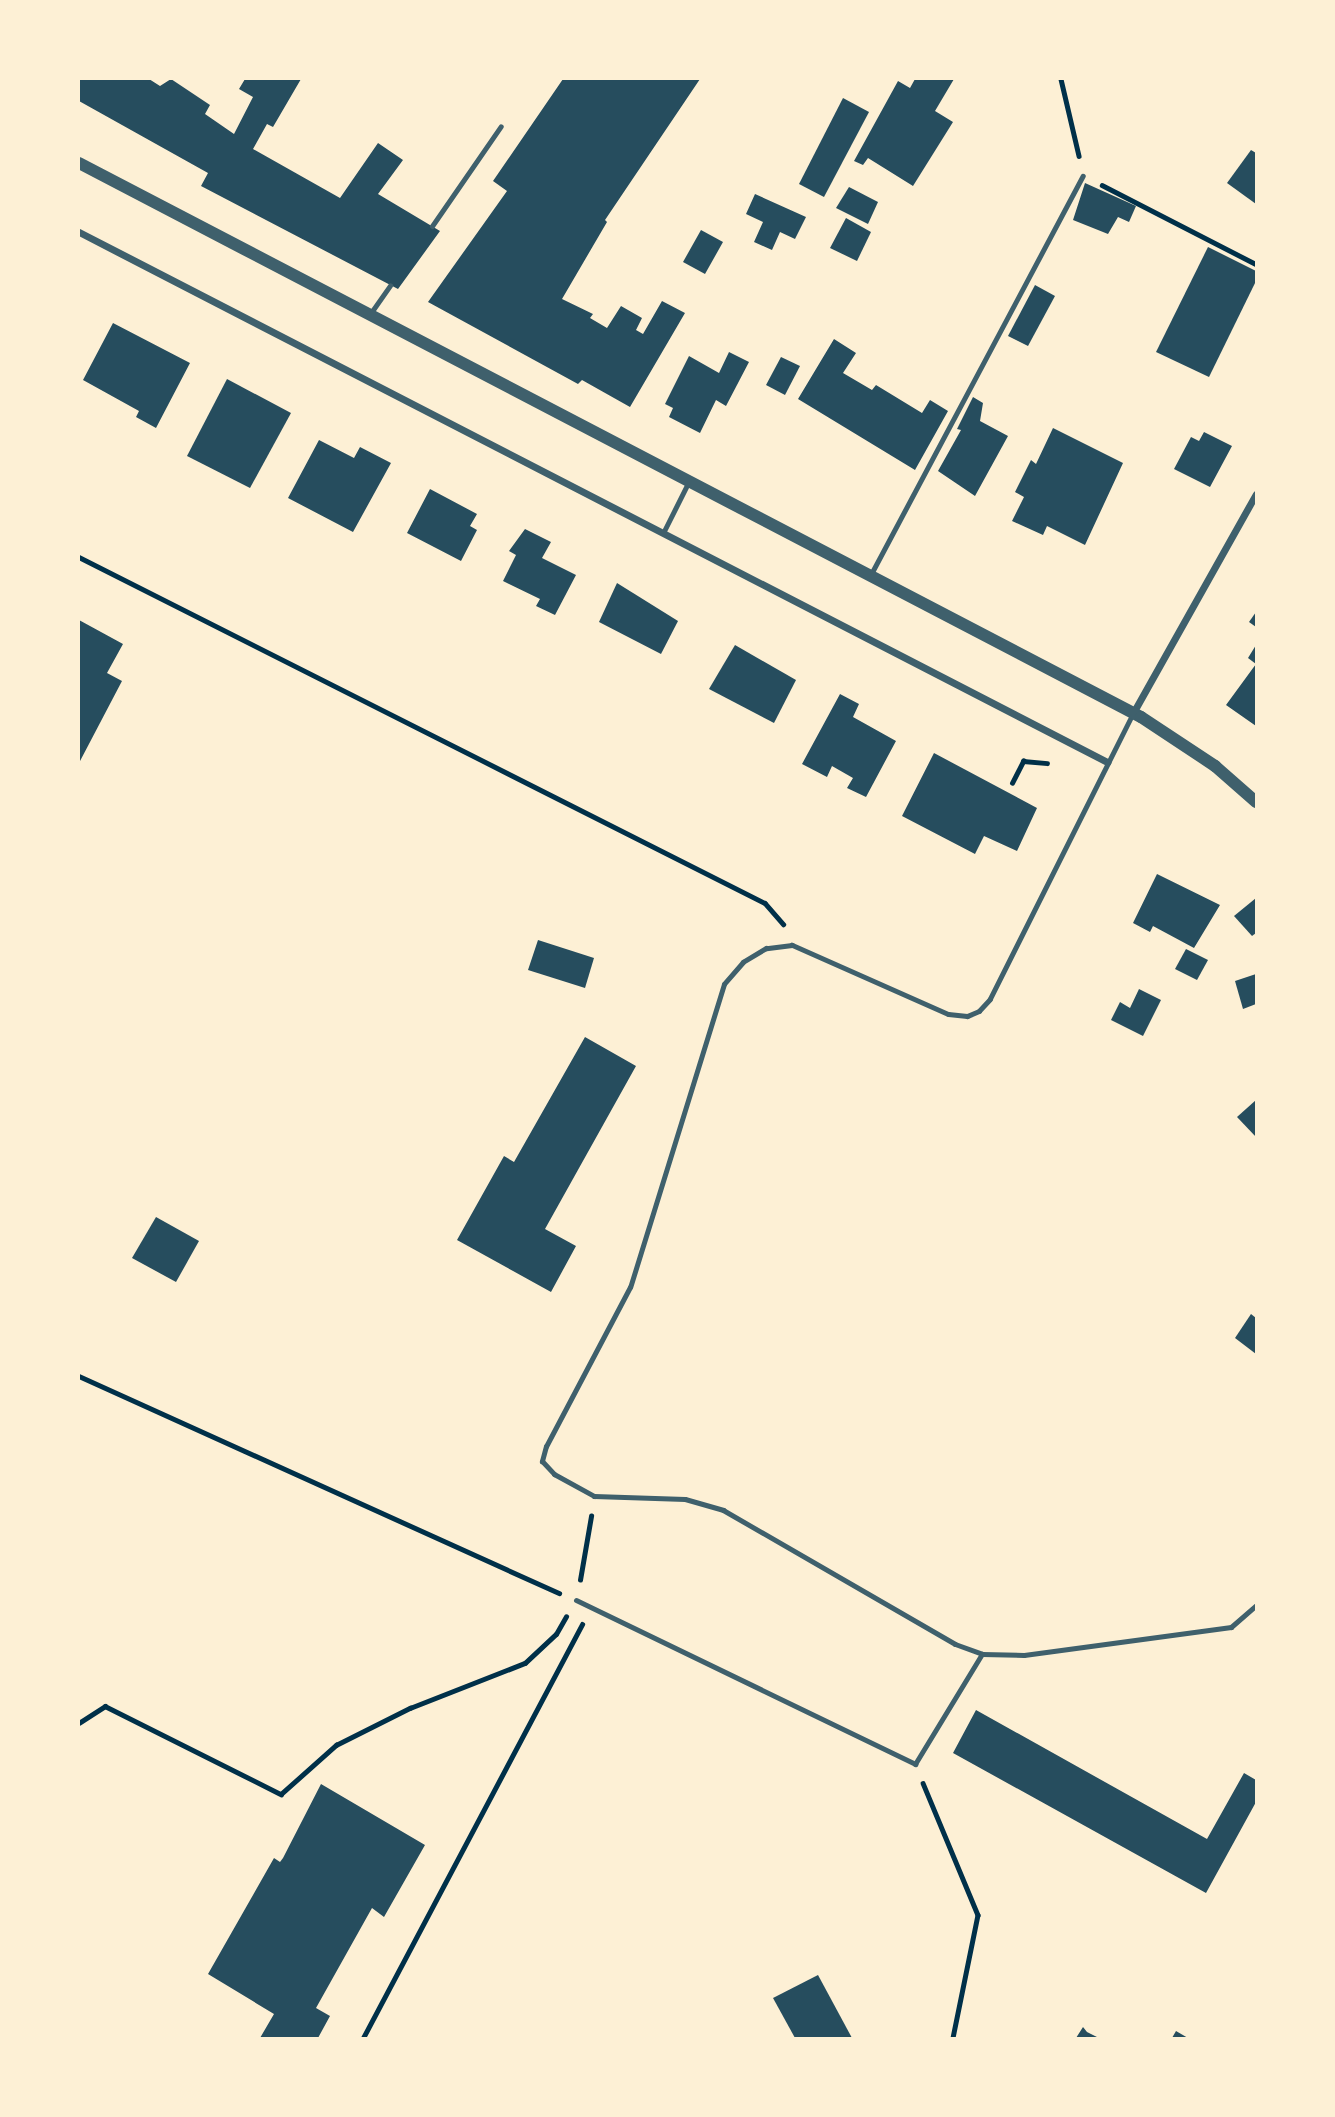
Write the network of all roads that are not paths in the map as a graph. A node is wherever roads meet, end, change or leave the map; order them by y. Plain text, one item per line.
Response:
1 (501, 126) dead end
2 (79, 163) edge
3 (1083, 176) road end
4 (432, 226) dead end
5 (79, 232) edge
6 (390, 285) dead end
7 (370, 314) junction
8 (688, 483) junction
9 (1256, 494) edge
10 (663, 533) junction
11 (870, 577) junction
12 (1133, 713) junction
13 (1107, 762) junction
14 (1256, 802) edge
15 (576, 1600) road end
16 (1256, 1605) edge
17 (982, 1654) junction

1 - 4 lane
2 - 7 street
3 - 11 lane
5 - 10 street
6 - 7 lane
7 - 8 street
8 - 10 lane
8 - 11 street
9 - 12 street
10 - 13 street
11 - 12 street
12 - 13 lane
12 - 14 street
13 - 17 lane
15 - 17 lane
16 - 17 lane

